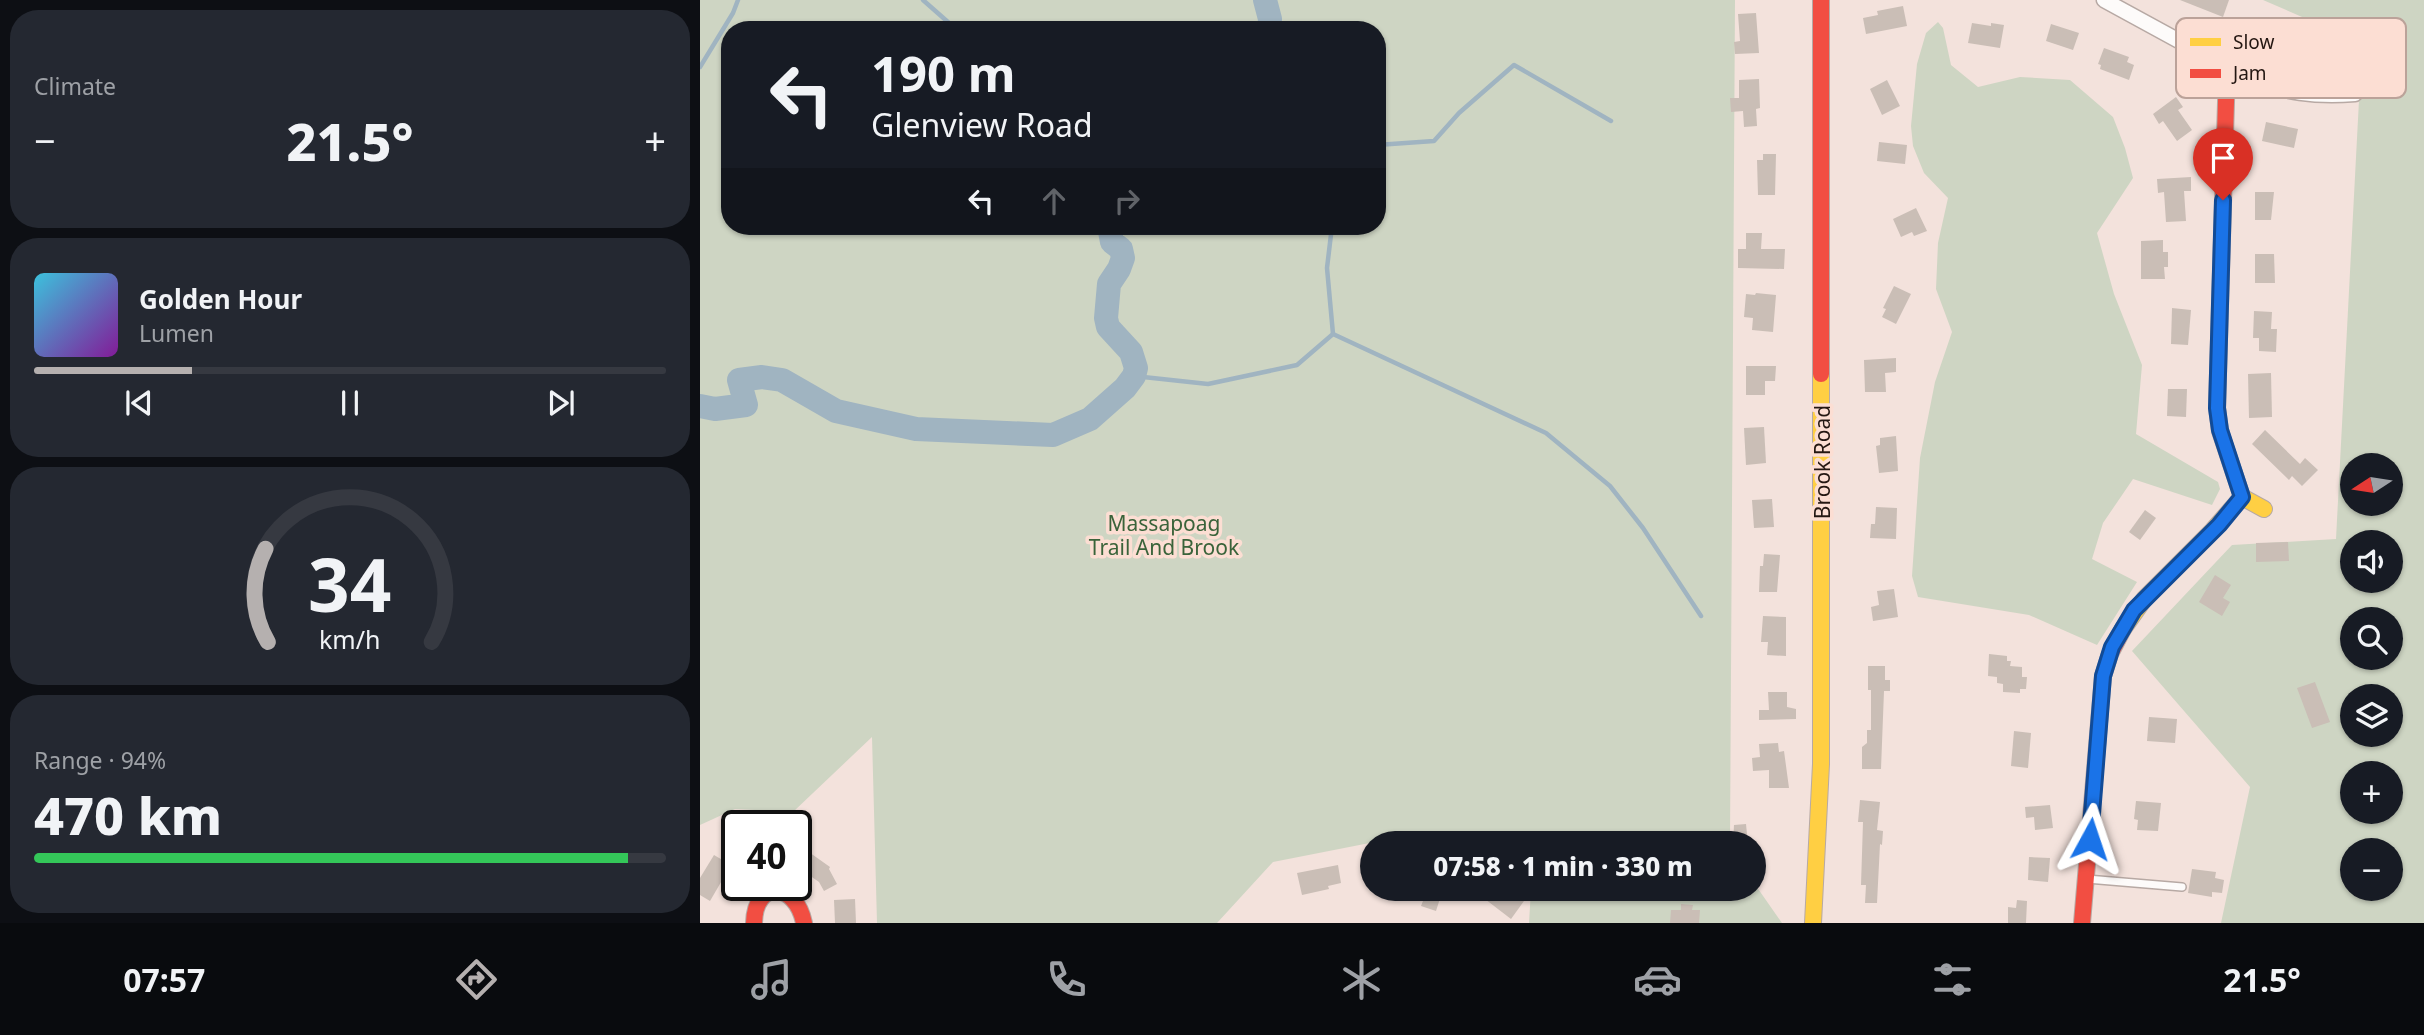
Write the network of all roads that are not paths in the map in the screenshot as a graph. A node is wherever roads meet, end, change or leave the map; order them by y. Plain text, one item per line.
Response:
1 (1821, 0) edge
2 (2104, 0) edge
3 (2176, 40) edge
4 (2226, 98) edge
5 (2242, 497) junction
6 (2264, 509) dead end
7 (2086, 879) junction
8 (2182, 887) dead end
9 (754, 923) edge
10 (804, 923) edge
11 (1813, 923) edge
12 (2082, 923) edge

1 - 11 street, Brook Road
2 - 3 street
4 - 5 street
5 - 6 street
5 - 7 street
7 - 8 lane
7 - 12 street
9 - 10 street

